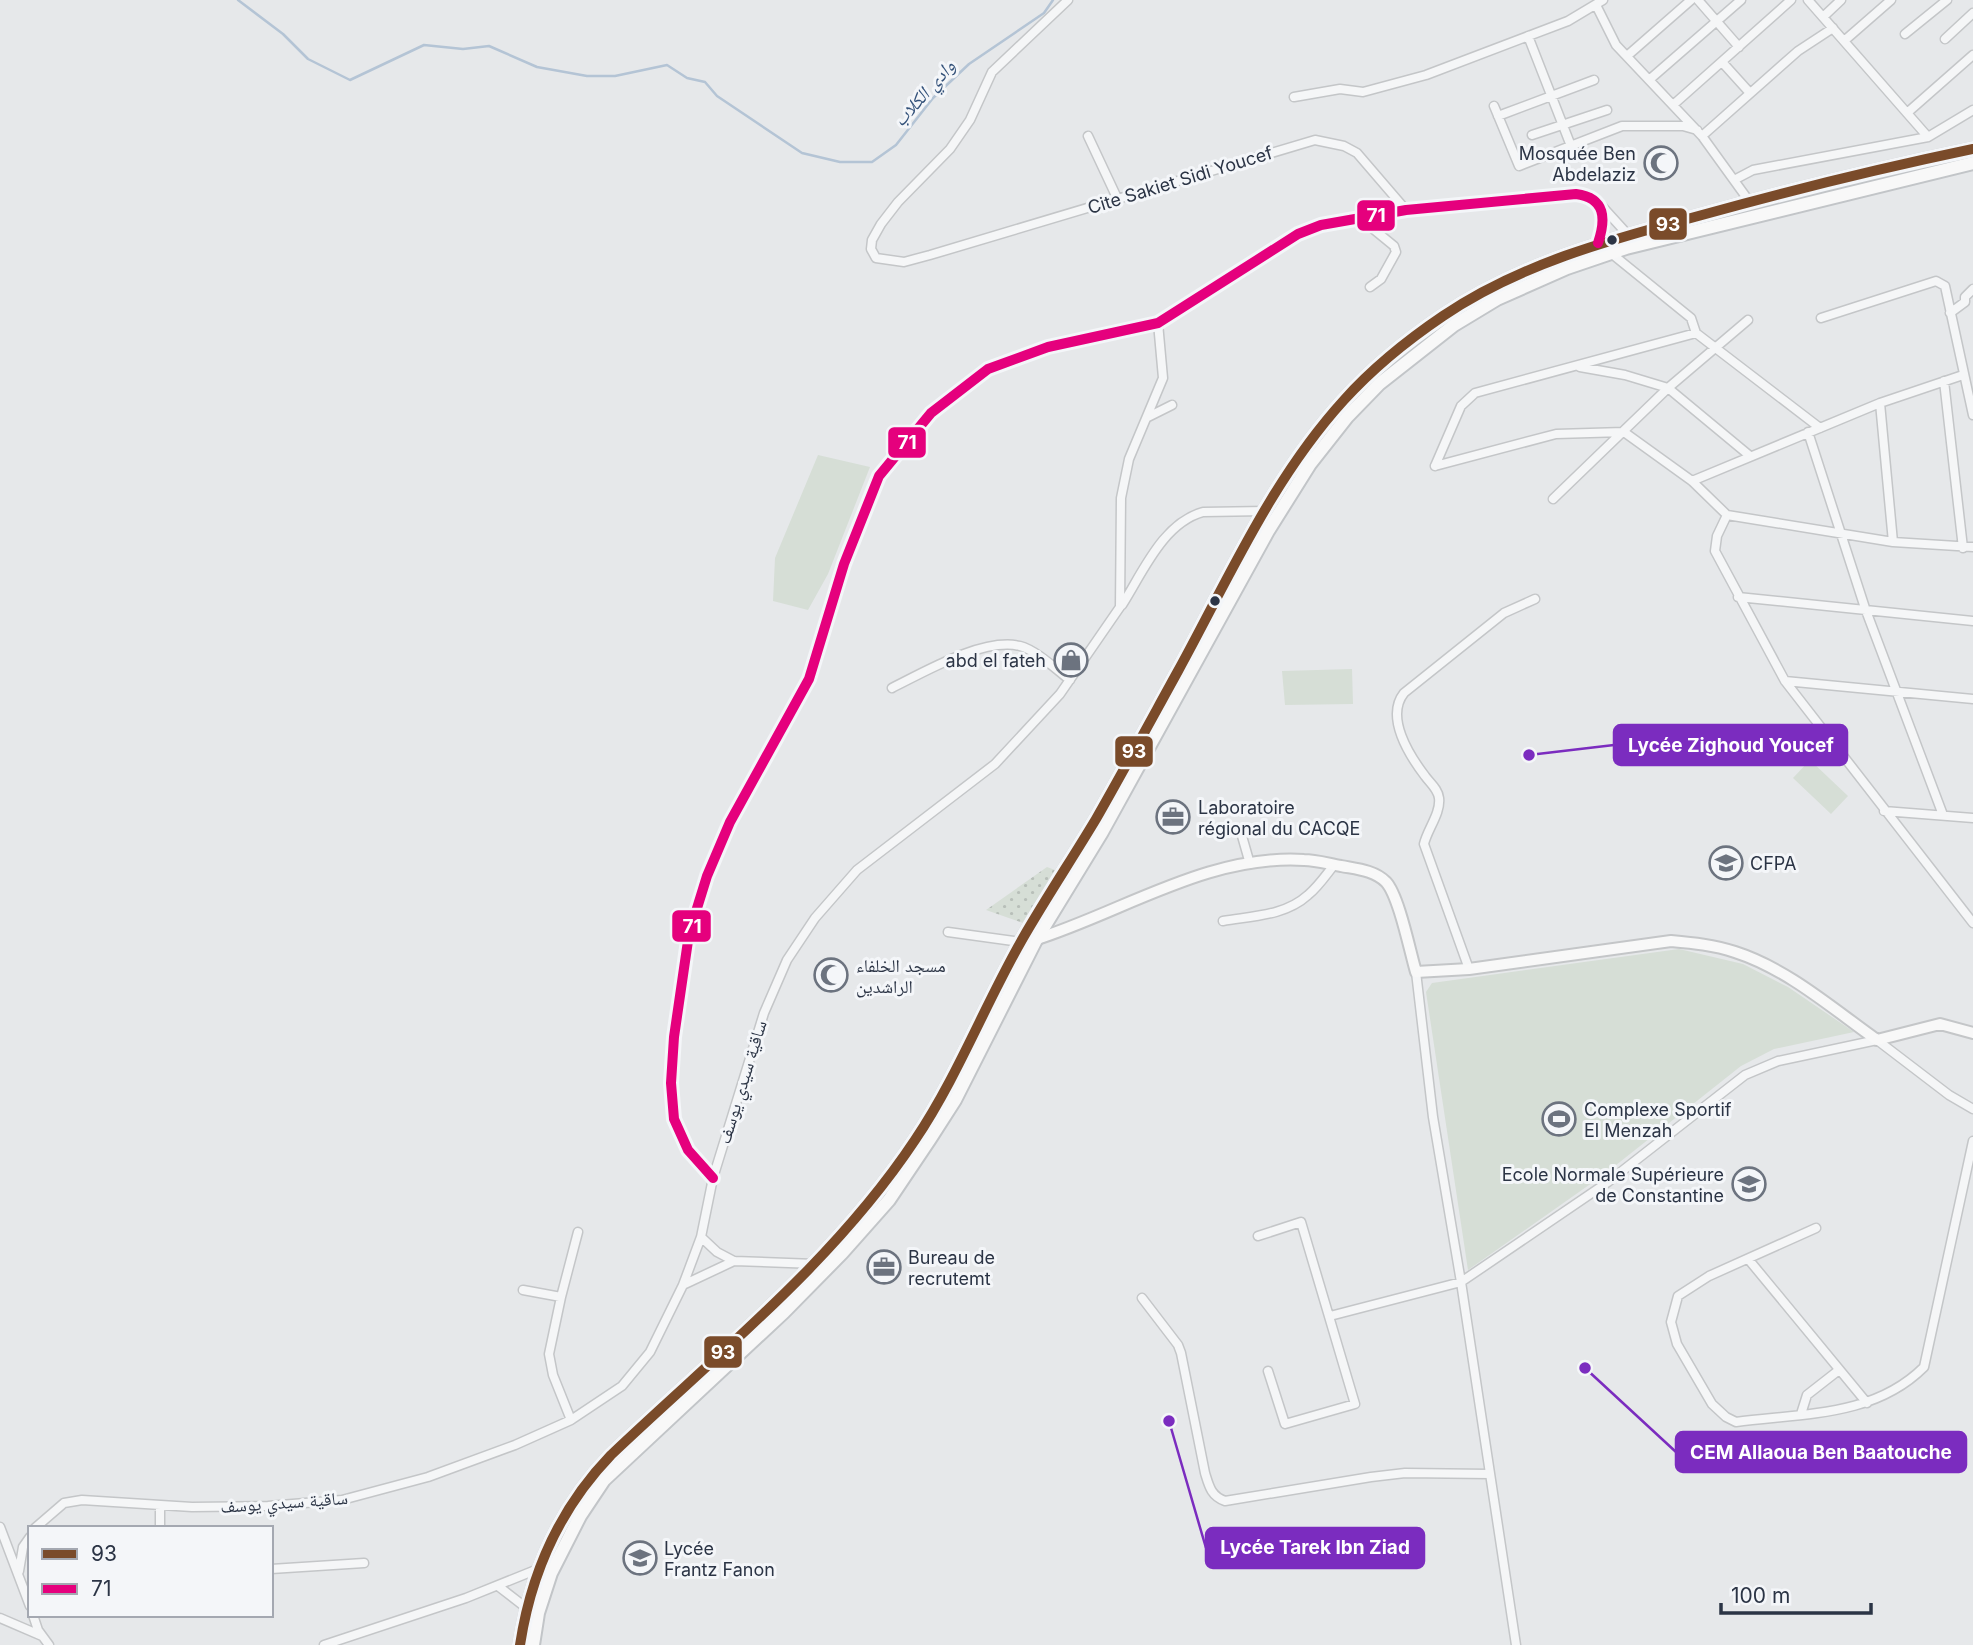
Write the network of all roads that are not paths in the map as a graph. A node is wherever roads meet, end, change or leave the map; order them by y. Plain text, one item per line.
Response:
1 (1068, 0) edge
2 (1690, 0) edge
3 (1698, 0) edge
4 (1741, 0) edge
5 (1791, 0) edge
6 (1808, 0) edge
7 (1841, 0) edge
8 (1891, 0) edge
9 (1947, 0) edge
10 (1599, 2) edge
11 (1973, 13) edge
12 (1823, 17) junction
13 (1717, 21) junction
14 (1833, 28) junction
15 (1905, 34) dead end
16 (1528, 36) junction
17 (1945, 39) dead end
18 (1844, 41) junction
19 (1739, 47) junction
20 (1973, 55) edge
21 (1626, 56) junction
22 (1722, 61) junction
23 (1649, 79) junction
24 (1594, 80) dead end
25 (1750, 93) junction
26 (1294, 97) dead end
27 (1552, 97) junction
28 (1673, 105) junction
29 (1494, 106) dead end
30 (1607, 110) dead end
31 (1973, 110) edge
32 (1907, 113) junction
33 (1498, 116) junction
34 (1563, 125) junction
35 (1700, 133) junction
36 (1532, 135) dead end
37 (1088, 136) dead end
38 (1928, 137) junction
39 (1571, 146) junction
40 (1973, 149) edge
41 (1973, 163) edge
42 (1734, 180) junction
43 (1118, 200) junction
44 (1597, 201) junction
45 (1749, 201) junction
46 (1406, 210) junction
47 (1361, 219) junction
48 (1627, 235) junction
49 (1598, 243) junction
50 (1641, 245) junction
51 (1612, 254) junction
52 (1370, 287) dead end
53 (1973, 289) edge
54 (1965, 302) junction
55 (1973, 311) edge
56 (1950, 313) junction
57 (1821, 318) dead end
58 (1748, 320) dead end
59 (1158, 323) junction
60 (1696, 333) junction
61 (1716, 346) junction
62 (1575, 366) junction
63 (1963, 375) junction
64 (1944, 381) junction
65 (1668, 388) junction
66 (1880, 404) junction
67 (1172, 405) dead end
68 (1973, 415) edge
69 (1148, 417) junction
70 (1820, 428) junction
71 (1624, 432) junction
72 (1808, 432) junction
73 (1750, 456) junction
74 (1692, 481) junction
75 (1553, 499) dead end
76 (1264, 510) junction
77 (1727, 515) junction
78 (1277, 516) junction
79 (1841, 534) junction
80 (1893, 542) junction
81 (1973, 547) edge
82 (1963, 548) junction
83 (1738, 597) junction
84 (1535, 599) dead end
85 (1121, 607) junction
86 (1865, 608) junction
87 (1973, 621) edge
88 (1070, 680) junction
89 (1784, 681) junction
90 (891, 688) dead end
91 (1898, 691) junction
92 (1973, 699) edge
93 (1884, 811) junction
94 (1943, 815) junction
95 (1973, 818) edge
96 (1240, 829) dead end
97 (1250, 864) junction
98 (1334, 865) junction
99 (1223, 922) dead end
100 (1973, 923) edge
101 (948, 932) dead end
102 (1036, 940) junction
103 (1021, 942) junction
104 (1469, 969) junction
105 (1416, 972) junction
106 (1973, 1032) edge
107 (1877, 1040) junction
108 (1973, 1109) edge
109 (1973, 1141) edge
110 (713, 1178) junction
111 (1816, 1228) dead end
112 (578, 1232) dead end
113 (1258, 1236) dead end
114 (701, 1237) junction
115 (1749, 1260) junction
116 (734, 1261) junction
117 (819, 1267) junction
118 (1461, 1282) junction
119 (683, 1285) junction
120 (523, 1290) dead end
121 (561, 1297) junction
122 (1142, 1298) dead end
123 (1331, 1316) junction
124 (1839, 1370) junction
125 (1268, 1371) dead end
126 (1867, 1403) junction
127 (1801, 1414) junction
128 (571, 1420) junction
129 (1490, 1474) junction
130 (160, 1505) junction
131 (37, 1526) edge
132 (160, 1526) edge
133 (0, 1527) edge
134 (8, 1545) junction
135 (27, 1548) edge
136 (364, 1563) dead end
137 (273, 1569) edge
138 (544, 1571) junction
139 (498, 1586) junction
140 (28, 1600) edge
141 (28, 1600) edge
142 (526, 1608) junction
143 (538, 1614) junction
144 (34, 1617) edge
145 (0, 1618) edge
146 (42, 1636) junction
147 (49, 1645) edge
148 (324, 1645) edge
149 (520, 1645) edge
150 (533, 1645) edge
151 (1516, 1645) edge

1 - 43 street, Cite Sakiet Sidi Youcef
2 - 21 street
3 - 13 street
4 - 13 street
5 - 19 street
6 - 12 street
7 - 12 street
8 - 18 street
9 - 15 street
10 - 16 street
10 - 21 street
11 - 17 street
12 - 14 street
13 - 19 street
13 - 23 street
14 - 18 street
14 - 25 street
16 - 26 street
16 - 27 street
18 - 32 street
19 - 22 street
20 - 32 street
21 - 23 street
22 - 25 street
22 - 28 street
23 - 28 street
24 - 27 street
25 - 35 street
27 - 33 street
27 - 34 street
28 - 35 street
29 - 33 street
30 - 34 street
31 - 38 street
32 - 38 street
33 - 39 street
34 - 36 street
34 - 39 street
35 - 39 street
35 - 42 street
37 - 43 street
38 - 42 street
40 - 45 main road
41 - 50 main road
42 - 45 street
43 - 46 street, Cite Sakiet Sidi Youcef
44 - 46 street
44 - 48 street
44 - 49 street
45 - 48 main road
46 - 47 street
47 - 52 street
47 - 59 street
48 - 49 main road
48 - 50 street
49 - 76 main road
50 - 51 main road
51 - 60 street
51 - 78 main road
53 - 54 street
54 - 55 street
54 - 56 street
56 - 57 street
56 - 63 street
58 - 61 street
59 - 69 street
59 - 110 street
60 - 61 street
60 - 62 street
61 - 65 street
61 - 70 street
62 - 65 street
62 - 71 street
63 - 64 street
63 - 68 street
64 - 66 street
64 - 82 street
65 - 71 street
65 - 73 street
66 - 70 street
66 - 80 street
67 - 69 street
69 - 85 street
70 - 72 street
71 - 74 street
71 - 75 street
72 - 73 street
72 - 79 street
73 - 74 street
74 - 77 street
76 - 78 street
76 - 85 street, ساقية سيدي يوسف
76 - 103 main road
77 - 79 street
77 - 83 street
78 - 102 main road
79 - 80 street
79 - 86 street
80 - 82 street
81 - 82 street
83 - 86 street
83 - 89 street
84 - 104 street
85 - 88 street, ساقية سيدي يوسف
86 - 87 street
86 - 91 street
88 - 90 street
88 - 110 street, ساقية سيدي يوسف
89 - 91 street
89 - 93 street
91 - 92 street
91 - 94 street
93 - 94 street
93 - 100 street
94 - 95 street
96 - 97 street
97 - 98 main road
97 - 102 main road
98 - 99 street
98 - 105 main road
101 - 103 street
102 - 103 main road
102 - 117 main road
103 - 117 main road
104 - 105 main road
104 - 107 main road
105 - 118 street
106 - 107 main road
107 - 108 street
107 - 118 street
109 - 126 street
110 - 114 street, ساقية سيدي يوسف
111 - 115 street
112 - 121 street
113 - 123 street
114 - 116 street
114 - 119 street, ساقية سيدي يوسف
115 - 124 street
115 - 127 street
116 - 117 street
116 - 119 street
117 - 138 main road
118 - 123 street
118 - 129 street
119 - 128 street, ساقية سيدي يوسف
120 - 121 street
121 - 128 street
122 - 129 street
123 - 125 street
124 - 126 street
124 - 127 street
126 - 127 street
128 - 130 street, ساقية سيدي يوسف
129 - 151 street
130 - 131 street, ساقية سيدي يوسف
130 - 132 street
133 - 134 street
134 - 135 street
134 - 140 street
135 - 141 street
136 - 137 street
138 - 139 street
138 - 142 main road
138 - 143 main road
139 - 142 street
139 - 148 street
142 - 143 street
142 - 149 main road
143 - 150 main road
144 - 146 street
145 - 146 street
146 - 147 street

